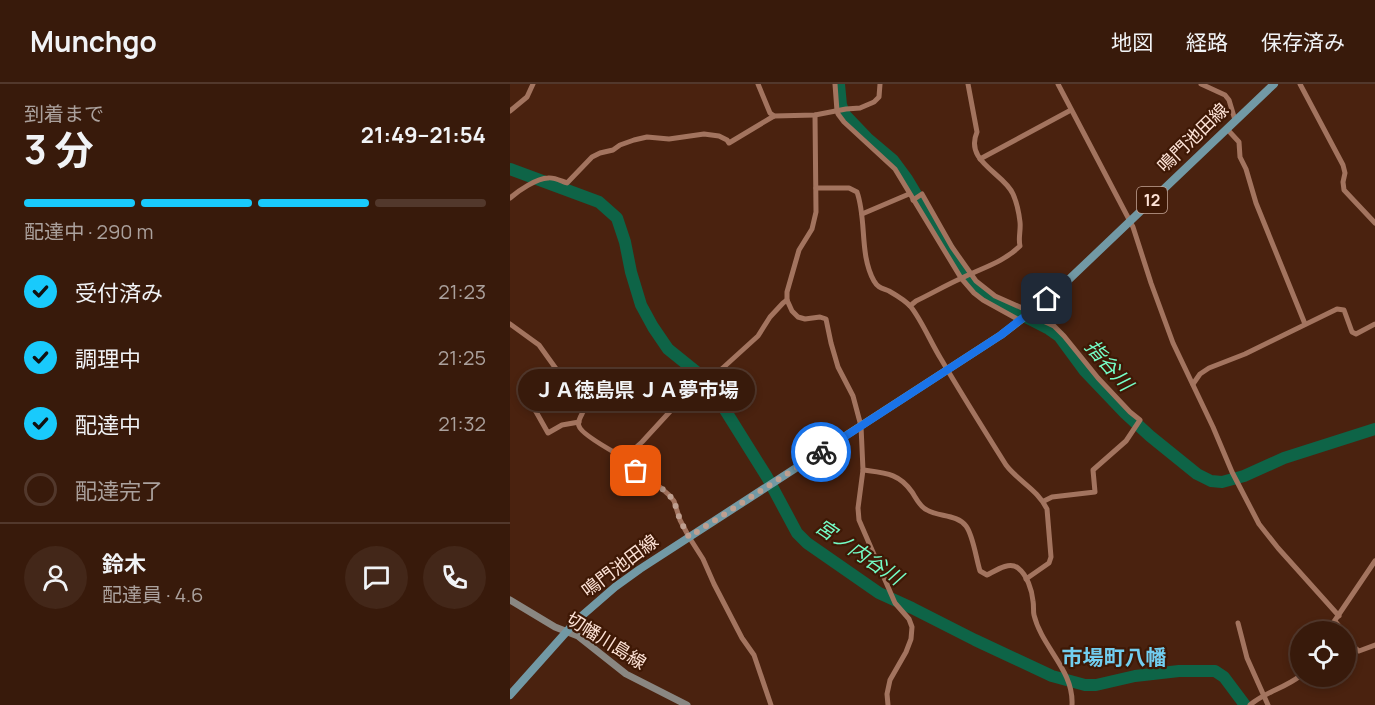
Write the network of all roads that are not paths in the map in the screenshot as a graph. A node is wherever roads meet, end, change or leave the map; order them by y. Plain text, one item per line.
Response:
1 (533, 84) edge
2 (758, 84) edge
3 (835, 84) edge
4 (880, 84) edge
5 (968, 84) edge
6 (1058, 84) edge
7 (1202, 84) edge
8 (1274, 84) edge
9 (1300, 84) edge
10 (838, 110) junction
11 (1071, 110) junction
12 (510, 111) edge
13 (815, 115) junction
14 (774, 116) junction
15 (1235, 120) junction
16 (1227, 129) junction
17 (980, 159) junction
18 (816, 188) junction
19 (909, 194) junction
20 (510, 198) edge
21 (916, 198) junction
22 (862, 214) junction
23 (1130, 221) junction
24 (1375, 223) edge
25 (966, 276) junction
26 (787, 300) junction
27 (910, 306) junction
28 (1026, 317) junction
29 (510, 324) edge
30 (1305, 324) junction
31 (1375, 324) edge
32 (947, 370) junction
33 (1192, 384) junction
34 (530, 401) dead end
35 (579, 422) junction
36 (861, 426) junction
37 (620, 455) dead end
38 (863, 470) junction
39 (1044, 501) junction
40 (689, 537) junction
41 (1375, 561) edge
42 (1026, 579) junction
43 (510, 600) edge
44 (1337, 618) junction
45 (1335, 621) edge
46 (1339, 621) edge
47 (1238, 623) dead end
48 (567, 632) junction
49 (1375, 645) edge
50 (1356, 649) edge
51 (1290, 684) edge
52 (510, 695) edge
53 (1263, 695) junction
54 (687, 705) edge
55 (771, 705) edge
56 (888, 705) edge
57 (1072, 705) edge
58 (1250, 705) edge
59 (1268, 705) edge

1 - 12 street
2 - 14 street
3 - 10 street
4 - 10 street
5 - 17 street
6 - 11 street
7 - 15 street
8 - 15 main road, 鳴門池田線 / 12
9 - 24 street
10 - 13 street
10 - 19 street
11 - 17 street
11 - 23 street
13 - 14 street
13 - 18 street
14 - 20 street
15 - 16 main road, 鳴門池田線 / 12
16 - 23 main road, 鳴門池田線 / 12
16 - 30 street
17 - 25 street
18 - 22 street
18 - 26 street
19 - 21 street
19 - 22 street
21 - 25 street
21 - 25 street
22 - 27 street
23 - 28 main road, 鳴門池田線 / 12
23 - 33 street
25 - 27 street
25 - 28 street
25 - 28 street
26 - 36 street
26 - 40 street
27 - 32 street
28 - 32 main road, 鳴門池田線 / 12
28 - 39 street
29 - 35 street
30 - 31 street
30 - 33 street
32 - 36 main road, 鳴門池田線 / 12
32 - 39 street
33 - 44 street
34 - 35 street
35 - 37 street
36 - 38 street
36 - 40 main road, 鳴門池田線 / 12
38 - 42 street
38 - 56 street
39 - 42 street
40 - 48 main road, 鳴門池田線 / 12
40 - 55 street
41 - 44 street
42 - 57 street
43 - 48 main road, 切幡川島線
44 - 45 street
44 - 46 street
47 - 53 street
48 - 52 main road, 鳴門池田線 / 12
48 - 54 main road, 切幡川島線
49 - 50 street
51 - 53 street
53 - 58 street
53 - 59 street

